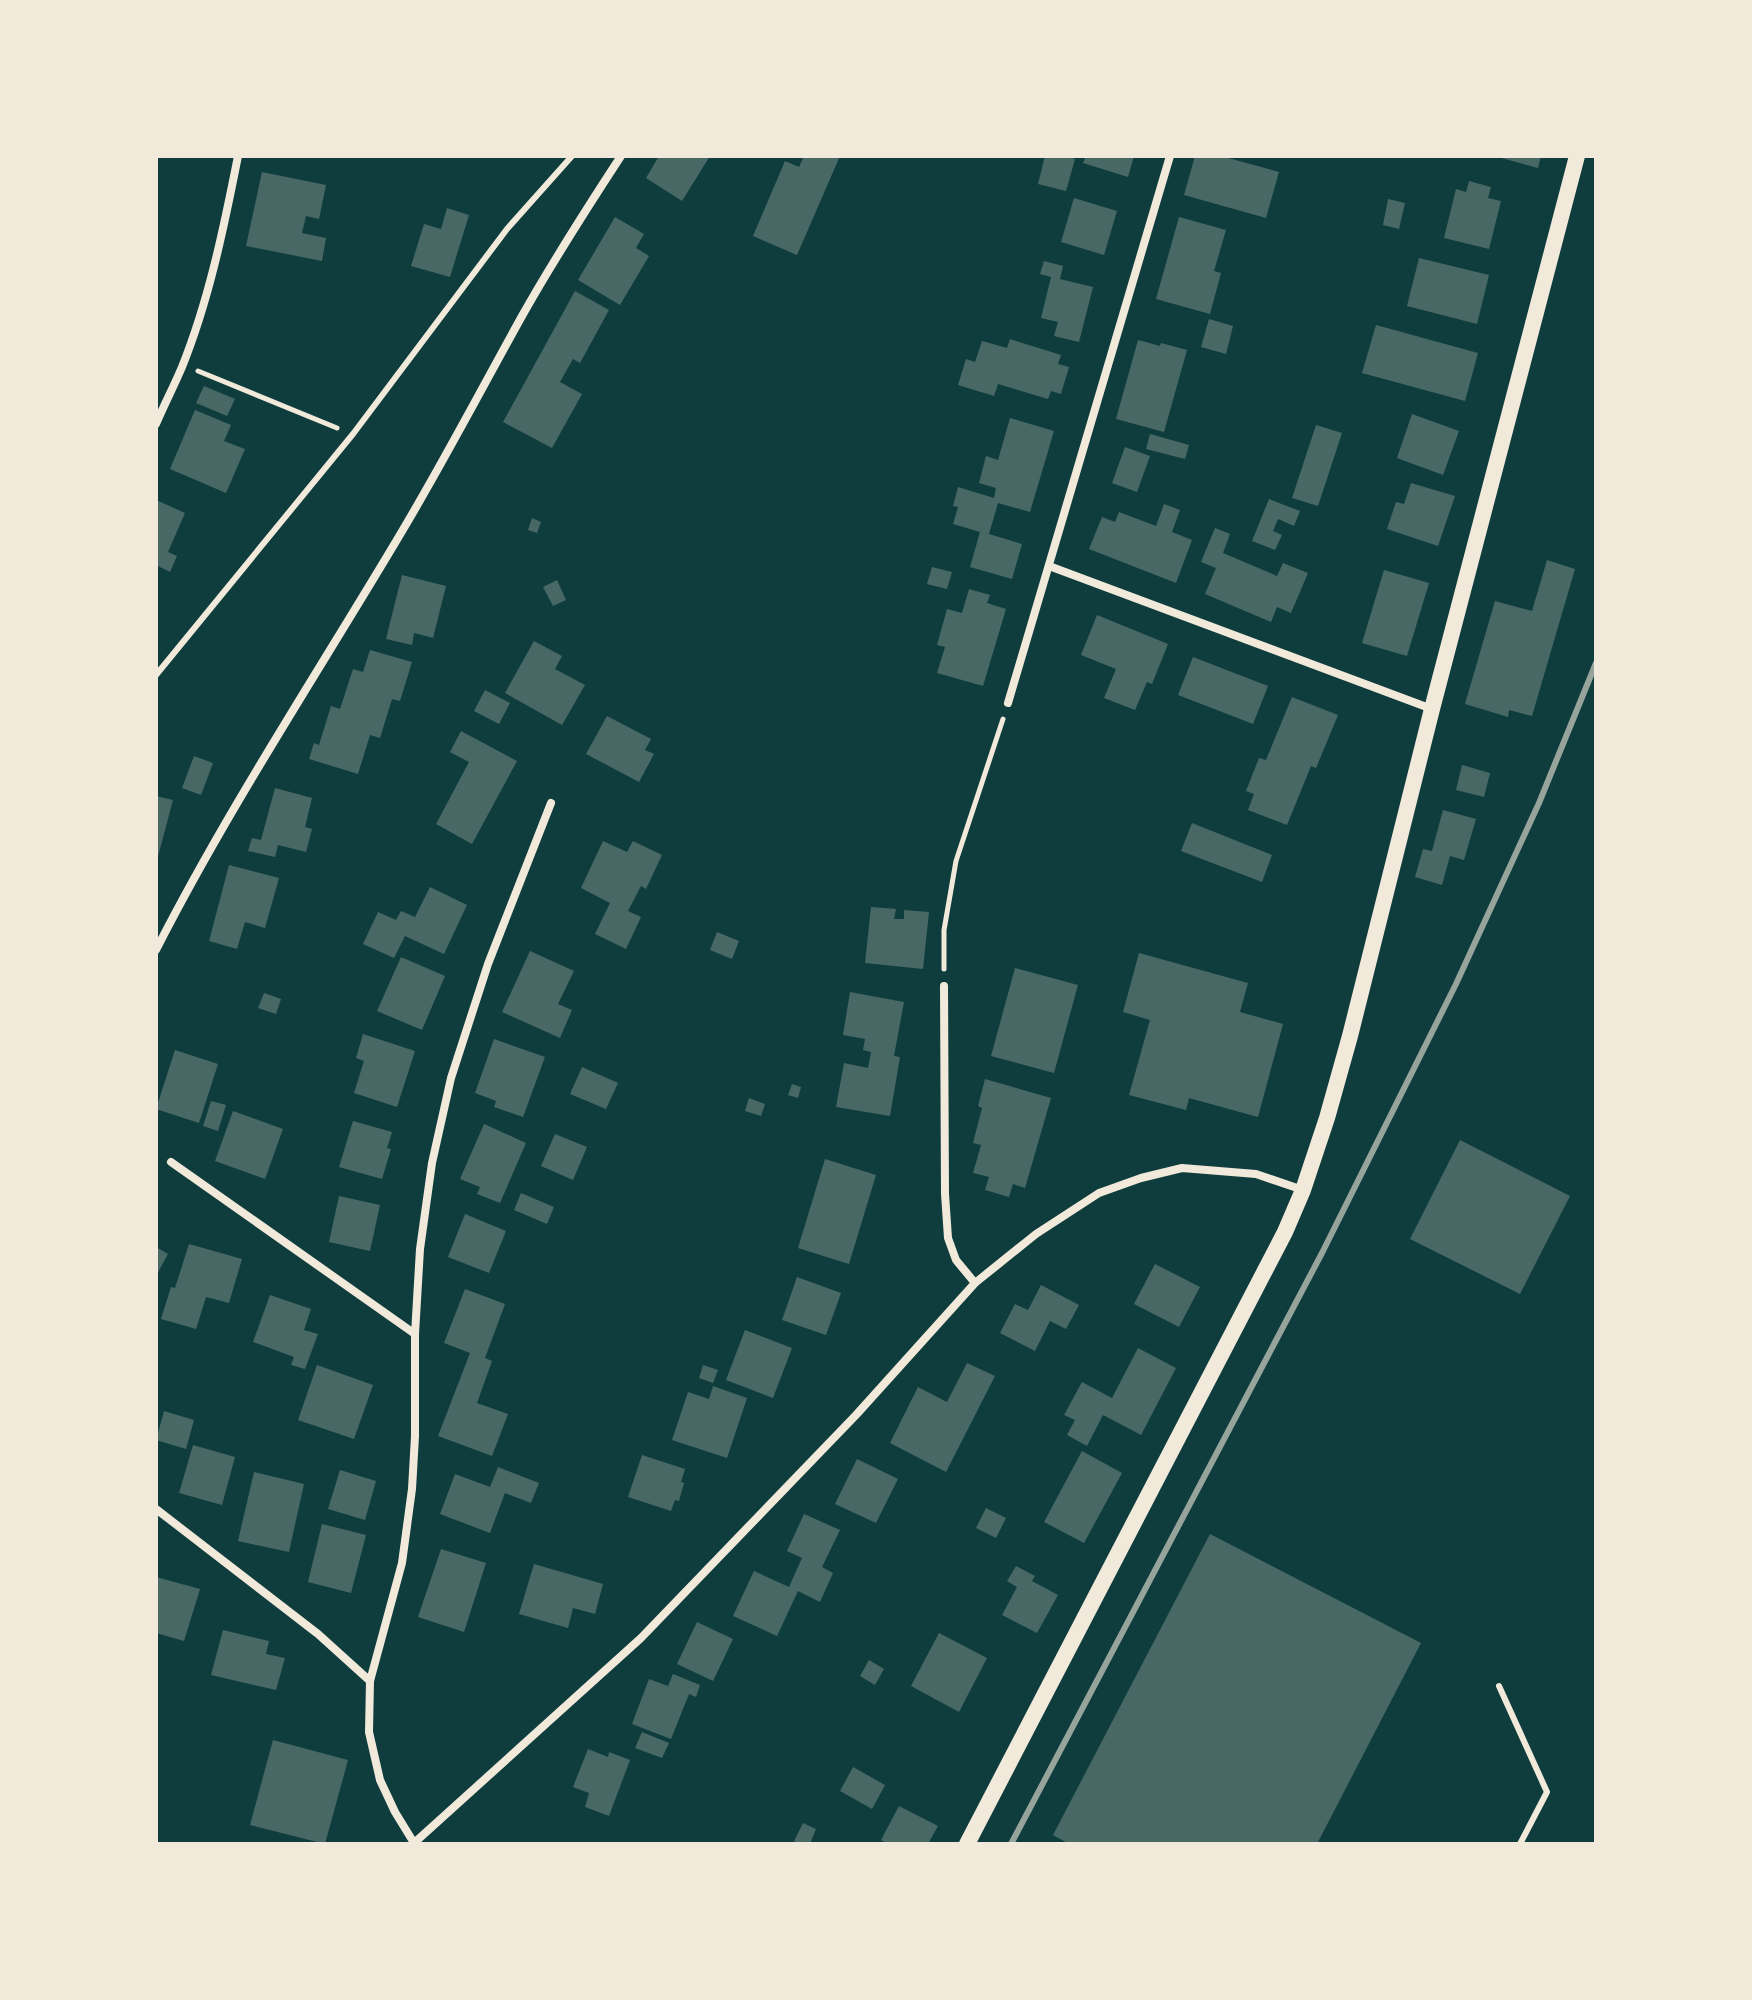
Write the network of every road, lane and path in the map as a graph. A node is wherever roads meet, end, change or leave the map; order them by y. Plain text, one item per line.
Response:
1 (238, 156) edge
2 (572, 156) edge
3 (621, 156) edge
4 (1170, 156) edge
5 (1577, 156) edge
6 (183, 365) junction
7 (156, 424) edge
8 (353, 434) junction
9 (1049, 566) junction
10 (156, 675) edge
11 (1008, 703) joint
12 (1432, 709) junction
13 (551, 803) dead end
14 (156, 950) edge
15 (944, 986) joint
16 (171, 1162) dead end
17 (1303, 1190) junction
18 (975, 1283) junction
19 (415, 1334) junction
20 (156, 1509) edge
21 (370, 1681) junction
22 (1499, 1686) dead end
23 (414, 1843) edge
24 (967, 1844) edge
25 (1520, 1844) edge

1 - 6 street
2 - 8 lane
3 - 14 street
4 - 9 street
5 - 12 main road
6 - 7 street
6 - 8 path
8 - 10 lane
9 - 11 street
9 - 12 street
11 - 15 path
12 - 17 main road
13 - 19 street
15 - 18 street
16 - 19 street
17 - 18 street
17 - 24 main road
18 - 23 street
19 - 21 street
20 - 21 street
21 - 23 street
22 - 25 lane

